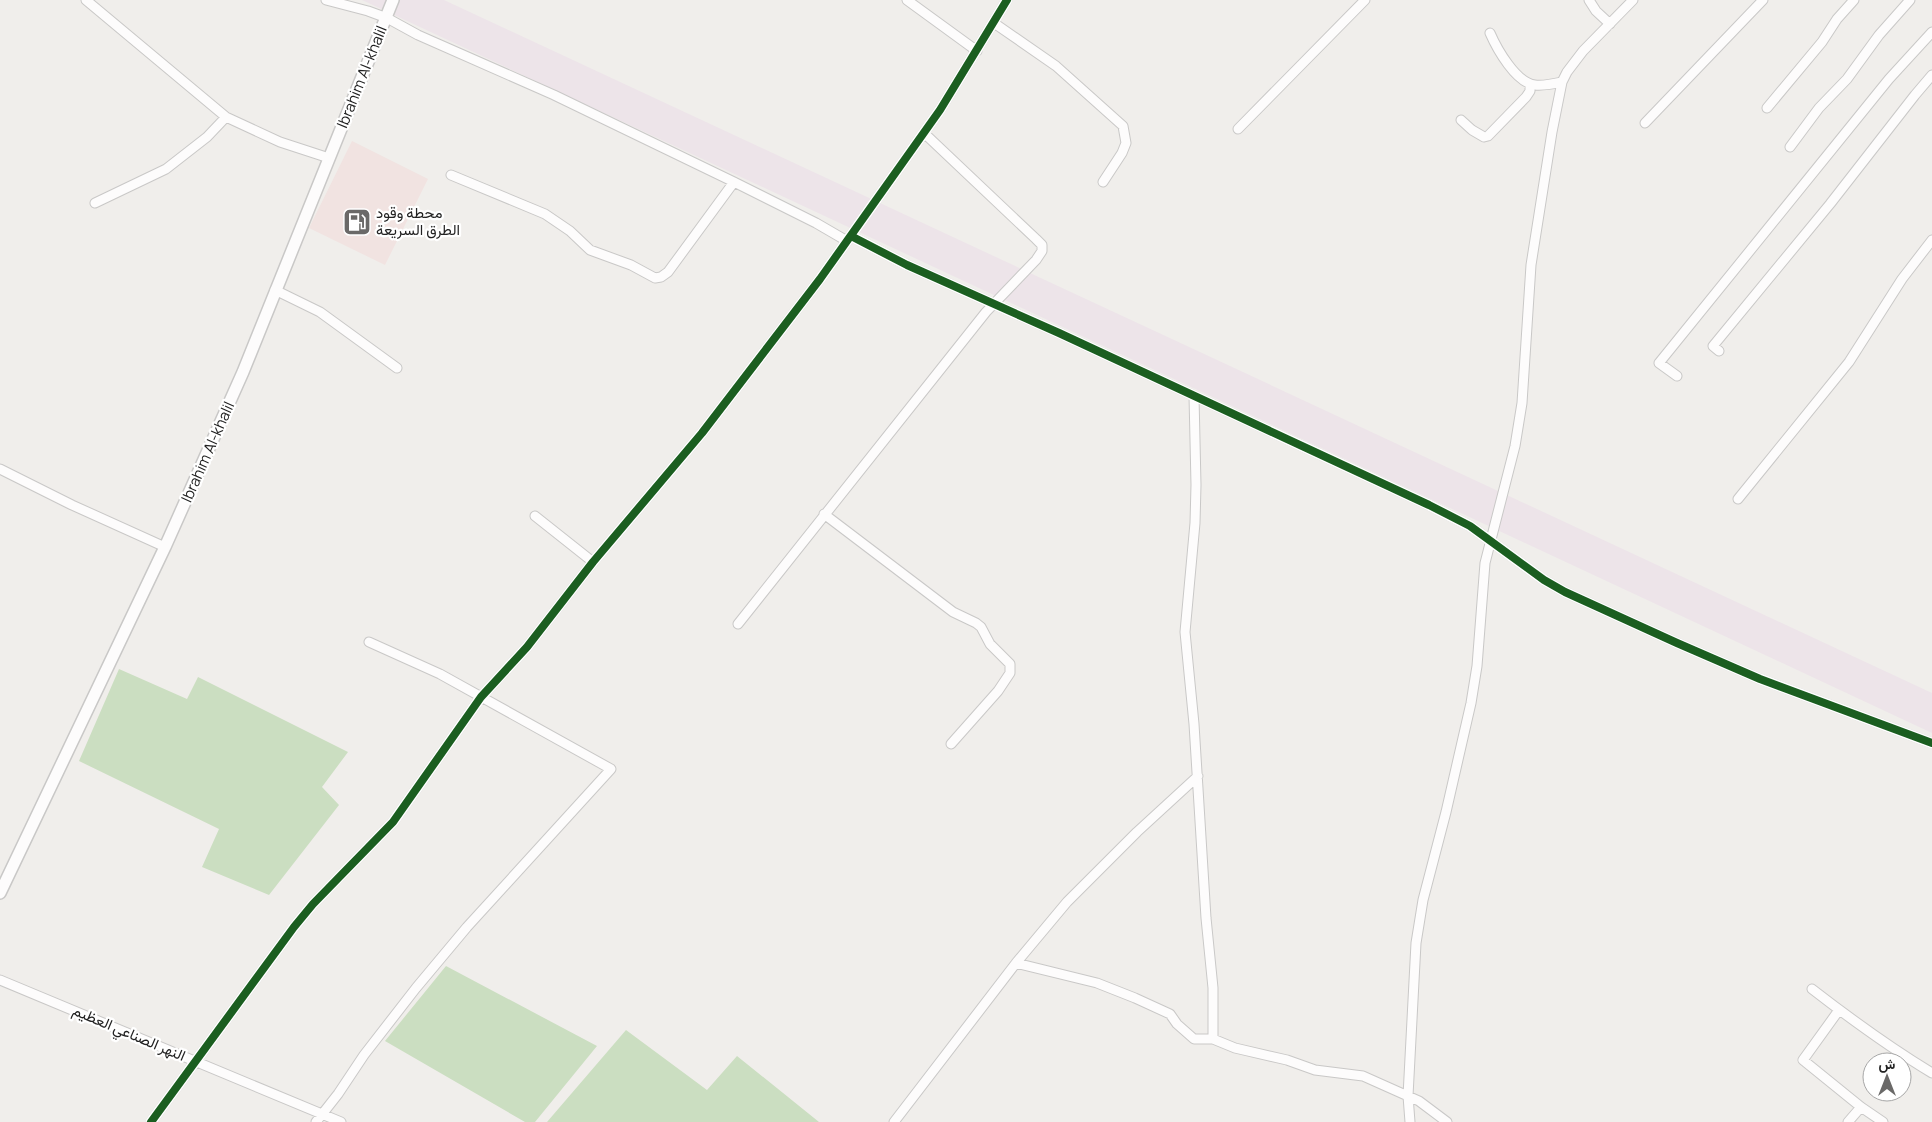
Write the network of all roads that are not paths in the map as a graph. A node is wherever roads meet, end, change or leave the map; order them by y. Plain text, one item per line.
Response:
1 (86, 0) edge
2 (326, 0) edge
3 (393, 0) edge
4 (907, 0) edge
5 (1007, 0) edge
6 (1365, 0) edge
7 (1588, 0) edge
8 (1633, 0) edge
9 (1763, 0) edge
10 (1854, 0) edge
11 (1910, 0) edge
12 (386, 18) junction
13 (994, 23) junction
14 (1610, 24) junction
15 (1932, 32) edge
16 (1490, 33) dead end
17 (977, 51) junction
18 (1932, 75) edge
19 (1562, 82) junction
20 (1530, 84) junction
21 (1767, 108) dead end
22 (226, 117) junction
23 (1461, 120) dead end
24 (1645, 122) dead end
25 (1238, 128) dead end
26 (924, 133) junction
27 (1790, 147) dead end
28 (329, 158) junction
29 (451, 175) dead end
30 (734, 182) junction
31 (1103, 182) dead end
32 (95, 204) dead end
33 (849, 238) junction
34 (1932, 240) edge
35 (275, 290) junction
36 (994, 304) junction
37 (1719, 351) dead end
38 (397, 368) dead end
39 (1677, 376) dead end
40 (1194, 396) junction
41 (0, 469) edge
42 (1738, 499) dead end
43 (824, 514) junction
44 (535, 516) dead end
45 (1491, 540) junction
46 (165, 547) junction
47 (593, 562) junction
48 (738, 624) dead end
49 (369, 642) dead end
50 (481, 697) junction
51 (1932, 743) edge
52 (951, 744) dead end
53 (1198, 776) junction
54 (0, 893) edge
55 (1016, 963) junction
56 (0, 980) edge
57 (1812, 988) dead end
58 (1839, 1010) junction
59 (1213, 1039) junction
60 (195, 1060) junction
61 (1932, 1073) edge
62 (1408, 1096) junction
63 (1861, 1107) junction
64 (322, 1114) junction
65 (151, 1122) edge
66 (316, 1122) edge
67 (341, 1122) edge
68 (894, 1122) edge
69 (1410, 1122) edge
70 (1447, 1122) edge
71 (1848, 1122) edge
72 (1883, 1122) edge

1 - 22 street
2 - 12 street
3 - 12 street, Ibrahim Al-khalil
4 - 17 street
5 - 13 street
6 - 25 street
7 - 14 street
8 - 14 street
9 - 24 street
10 - 21 street
11 - 27 street
12 - 28 street, Ibrahim Al-khalil
12 - 30 street
13 - 17 street
13 - 31 street
14 - 19 street
15 - 39 street
16 - 20 street
17 - 26 street
18 - 37 street
19 - 20 street
19 - 45 street
20 - 23 street
22 - 28 street
22 - 32 street
26 - 33 street
26 - 36 street
28 - 35 street, Ibrahim Al-khalil
29 - 30 street
30 - 33 street
33 - 36 street
33 - 47 street
34 - 42 street
35 - 38 street
35 - 46 street, Ibrahim Al-khalil
36 - 40 street
36 - 43 street
40 - 45 street
40 - 53 street
41 - 46 street
43 - 48 street
43 - 52 street
44 - 47 street
45 - 51 street
45 - 62 street
46 - 54 street, Ibrahim Al-khalil
47 - 50 street
49 - 50 street
50 - 60 street
50 - 64 street
53 - 55 street
53 - 59 street
55 - 59 street
55 - 68 street
56 - 60 street, النهر الصناعي العظيم
57 - 58 street
58 - 61 street
58 - 63 street
59 - 62 street
60 - 64 street, النهر الصناعي العظيم
60 - 65 street
62 - 69 street
62 - 70 street
63 - 71 street
63 - 72 street
64 - 66 street
64 - 67 street, النهر الصناعي العظيم

